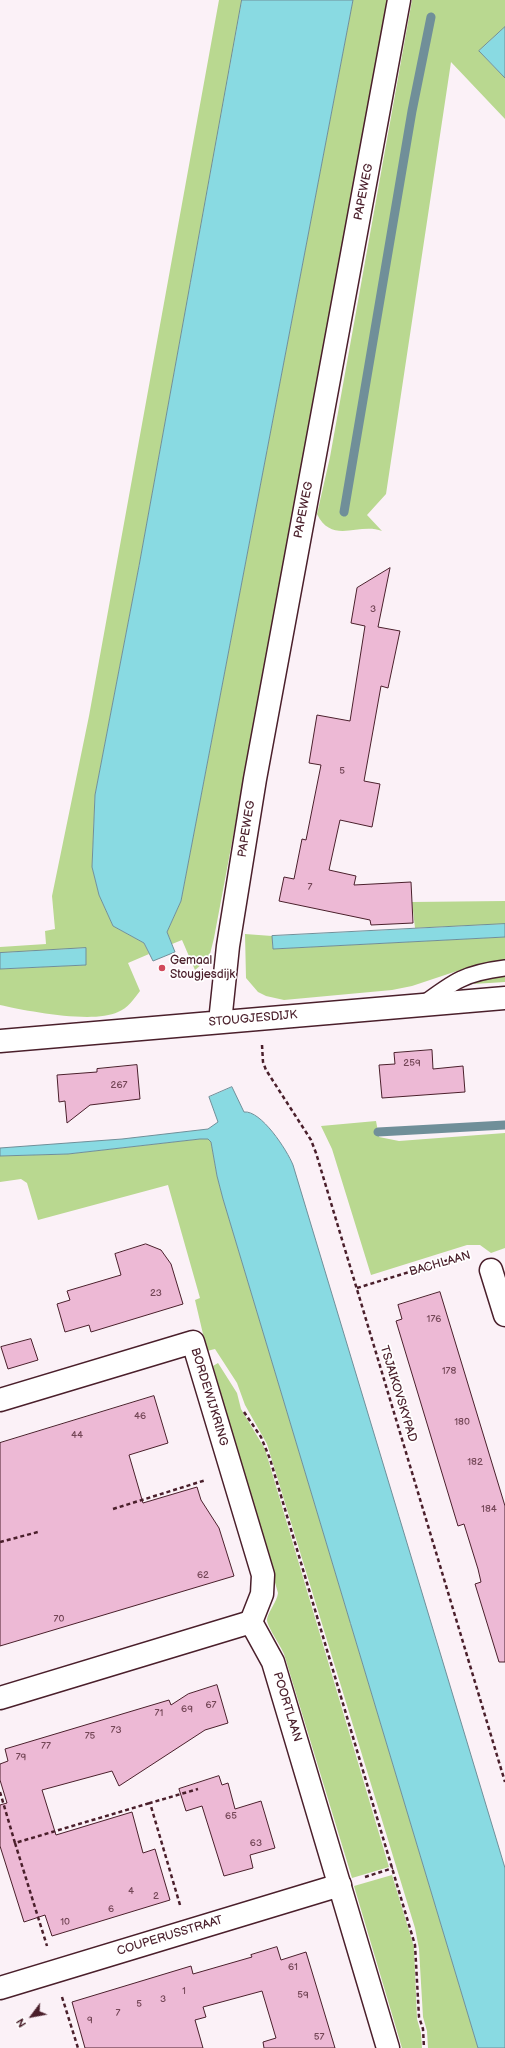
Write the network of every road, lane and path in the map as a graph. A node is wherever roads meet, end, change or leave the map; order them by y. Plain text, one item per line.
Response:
1 (399, 0) edge
2 (505, 968) edge
3 (505, 998) edge
4 (421, 1005) junction
5 (260, 1019) junction
6 (220, 1022) junction
7 (0, 1040) edge
8 (491, 1270) joint
9 (357, 1288) junction
10 (505, 1316) edge
11 (0, 1400) edge
12 (242, 1406) dead end
13 (232, 1472) junction
14 (113, 1509) dead end
15 (38, 1532) dead end
16 (0, 1542) edge
17 (251, 1622) junction
18 (0, 1698) edge
19 (505, 1782) edge
20 (198, 1789) dead end
21 (0, 1792) edge
22 (150, 1803) junction
23 (340, 1885) junction
24 (188, 1931) junction
25 (0, 1988) edge
26 (388, 2048) edge
27 (424, 2048) edge

1 - 6 street, PAPEWEG
2 - 4 lane
3 - 4 street, STOUGJESDIJK
4 - 5 street, STOUGJESDIJK
5 - 6 street, STOUGJESDIJK
5 - 9 path, TSJAIKOVSKYPAD
6 - 7 street, STOUGJESDIJK
8 - 9 path, BACHLAAN
8 - 10 street
9 - 19 path, TSJAIKOVSKYPAD
11 - 13 street, BORDEWIJKRING
12 - 27 path
13 - 14 path
13 - 17 street, BORDEWIJKRING
15 - 16 path
17 - 18 street
17 - 23 street, POORTLAAN
20 - 22 path
21 - 22 path
22 - 24 path
23 - 24 street, COUPERUSSTRAAT
23 - 26 street, POORTLAAN
24 - 25 street, COUPERUSSTRAAT

